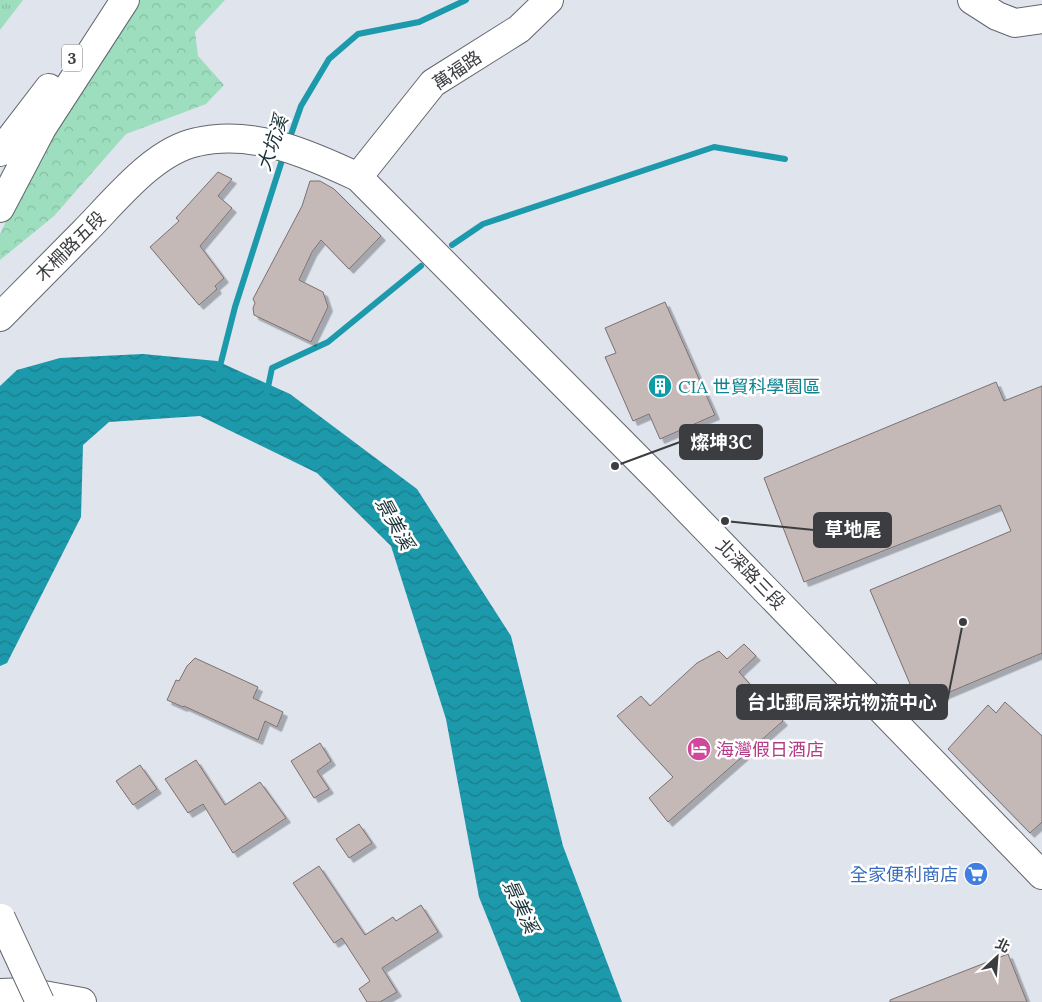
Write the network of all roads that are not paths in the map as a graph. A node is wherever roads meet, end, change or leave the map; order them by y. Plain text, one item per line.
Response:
1 (117, 0) edge
2 (125, 0) edge
3 (549, 0) edge
4 (972, 0) edge
5 (1042, 19) edge
6 (35, 122) junction
7 (0, 152) edge
8 (358, 177) junction
9 (0, 208) edge
10 (0, 316) edge
11 (1042, 875) edge
12 (1, 916) edge
13 (0, 993) edge
14 (25, 1002) edge
15 (40, 1002) edge
16 (82, 1002) edge

1 - 6 main road, 3
2 - 6 main road
3 - 8 main road, 萬福路
4 - 5 main road
6 - 7 main road, 3
6 - 9 main road
8 - 10 main road, 木柵路五段
8 - 11 main road, 北深路三段
12 - 14 main road, bridge
12 - 15 main road, bridge
13 - 16 main road

